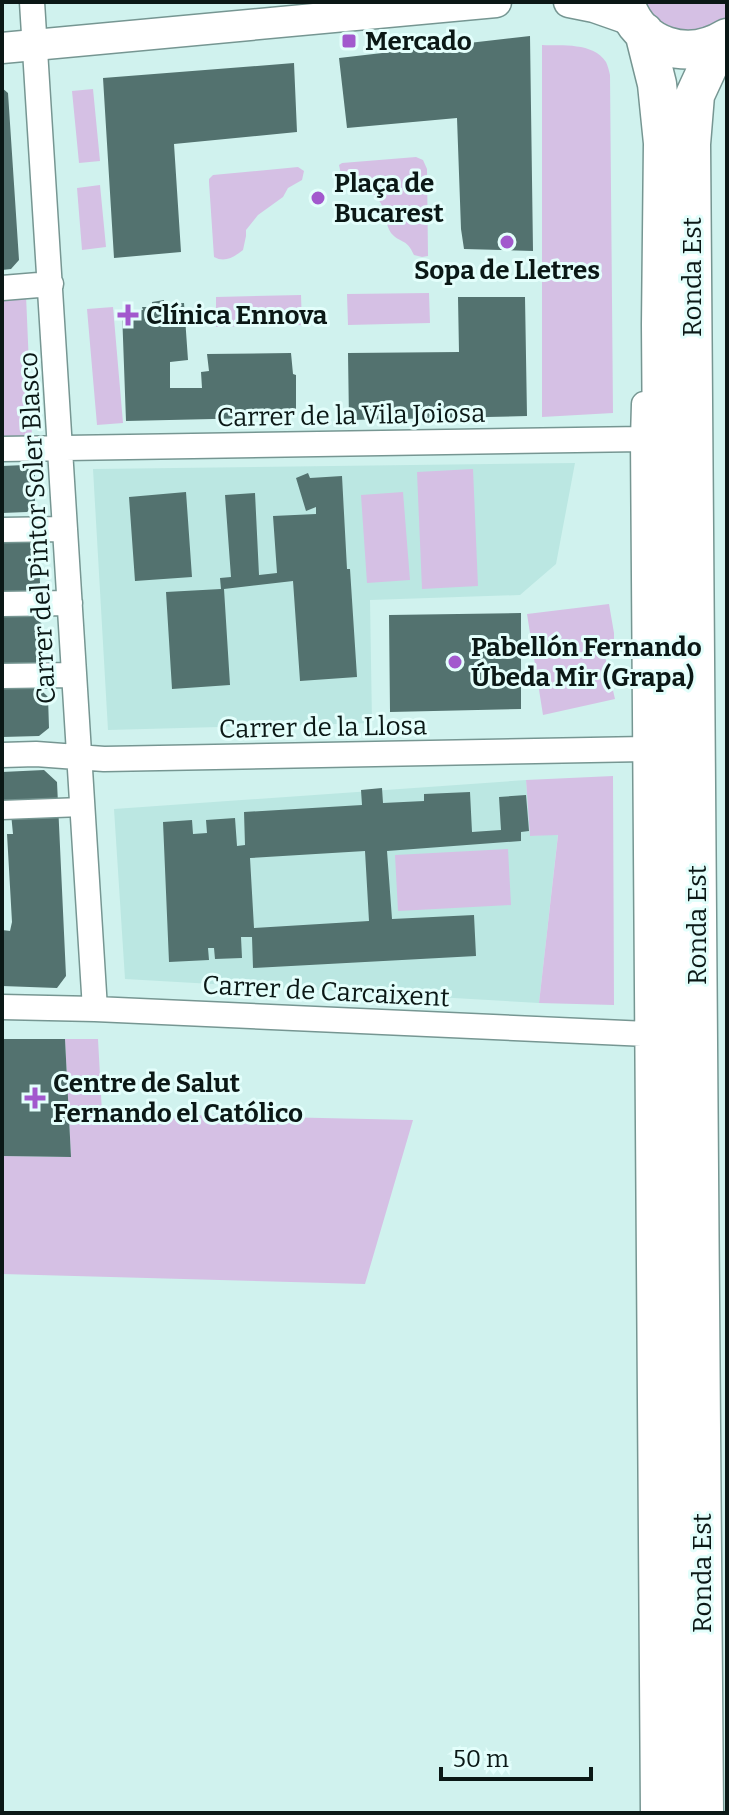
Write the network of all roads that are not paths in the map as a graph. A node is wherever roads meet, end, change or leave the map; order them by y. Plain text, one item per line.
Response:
1 (32, 2) edge
2 (496, 2) edge
3 (569, 2) edge
4 (634, 19) edge
5 (723, 41) edge
6 (36, 45) junction
7 (2, 48) edge
8 (51, 284) junction
9 (2, 288) edge
10 (661, 325) junction
11 (643, 439) junction
12 (60, 447) junction
13 (2, 449) edge
14 (65, 529) junction
15 (2, 530) edge
16 (70, 603) junction
17 (2, 604) edge
18 (74, 675) junction
19 (2, 676) edge
20 (645, 749) junction
21 (2, 755) edge
22 (79, 756) junction
23 (82, 807) junction
24 (2, 810) edge
25 (2, 1007) edge
26 (95, 1009) junction
27 (647, 1034) junction
28 (653, 1813) edge
29 (672, 1813) edge
30 (704, 1813) edge

1 - 6 street, Carrer del Pintor Soler Blasco
2 - 6 street
3 - 4 street
4 - 5 main road
4 - 10 main road, Ronda Est
5 - 30 main road, Ronda Est
6 - 7 street
6 - 8 street, Carrer del Pintor Soler Blasco
8 - 9 street
8 - 12 street, Carrer del Pintor Soler Blasco
10 - 11 street, Ronda Est
10 - 29 main road, Ronda Est
11 - 12 street, Carrer de la Vila Joiosa
11 - 20 street, Ronda Est
12 - 13 street, Carrer de la Vila Joiosa
12 - 14 street, Carrer del Pintor Soler Blasco
14 - 15 street
14 - 16 street, Carrer del Pintor Soler Blasco
16 - 17 street
16 - 18 street, Carrer del Pintor Soler Blasco
18 - 19 street
18 - 22 street, Carrer del Pintor Soler Blasco
20 - 22 street, Carrer de la Llosa
20 - 27 street, Ronda Est
21 - 22 street, Carrer de la Llosa
22 - 23 street, Carrer del Pintor Soler Blasco
23 - 24 street
23 - 26 street, Carrer del Pintor Soler Blasco
25 - 26 street, Carrer de Carcaixent
26 - 27 street, Carrer de Carcaixent
27 - 28 street, Ronda Est

